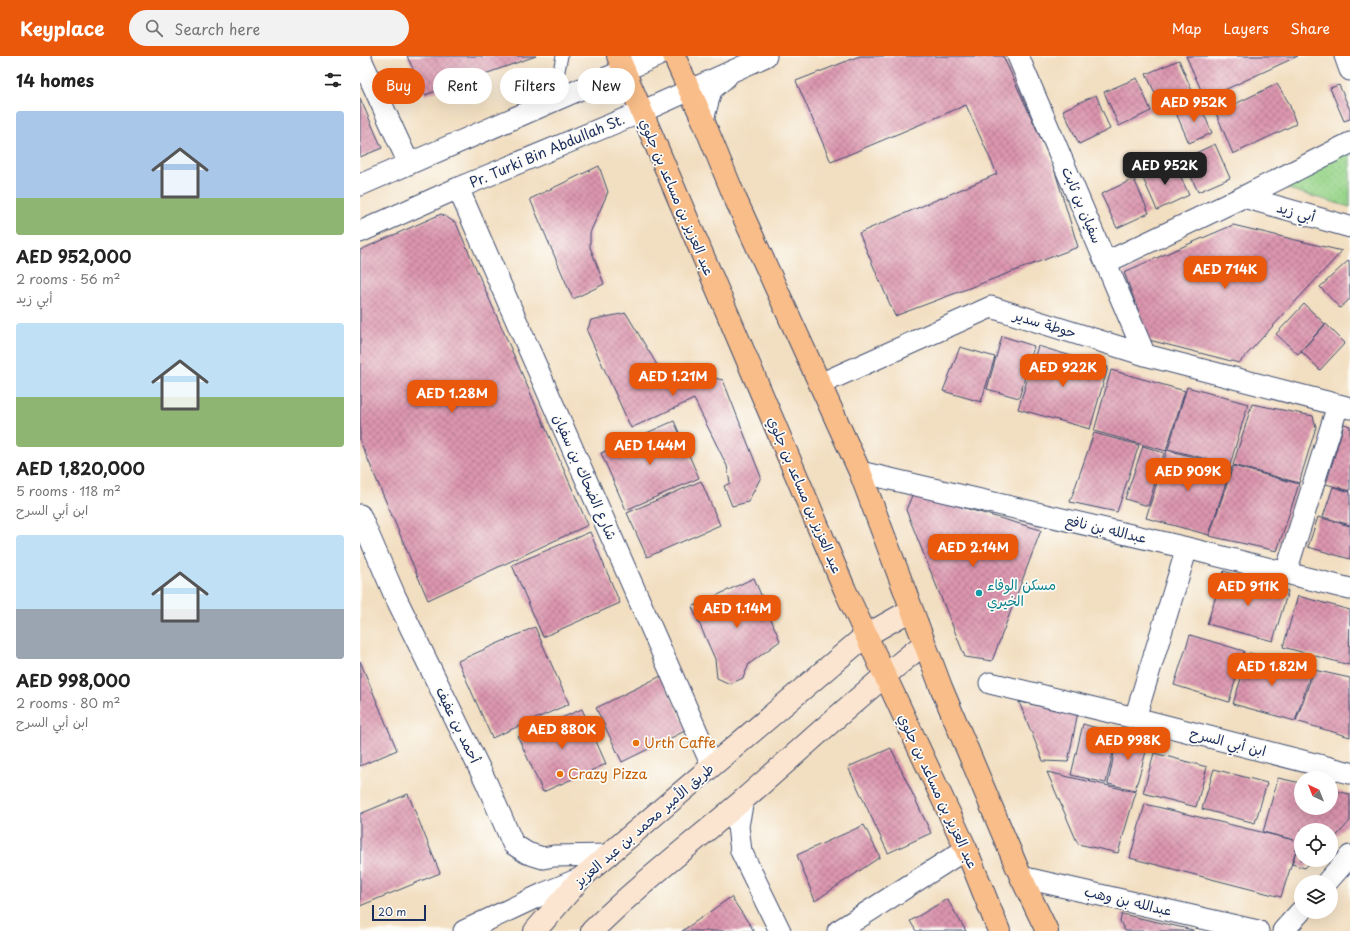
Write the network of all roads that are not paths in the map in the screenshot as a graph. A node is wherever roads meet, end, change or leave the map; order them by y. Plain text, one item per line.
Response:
1 (562, 56) edge
2 (657, 56) edge
3 (674, 56) edge
4 (766, 56) edge
5 (1018, 56) edge
6 (1345, 56) edge
7 (360, 57) edge
8 (560, 68) edge
9 (616, 68) edge
10 (734, 69) junction
11 (1350, 70) edge
12 (690, 90) junction
13 (549, 104) edge
14 (627, 104) edge
15 (631, 116) junction
16 (703, 120) junction
17 (1350, 143) edge
18 (409, 164) junction
19 (360, 185) edge
20 (458, 188) junction
21 (1242, 198) junction
22 (1350, 227) edge
23 (360, 232) edge
24 (1107, 262) junction
25 (1145, 355) junction
26 (820, 384) junction
27 (1344, 406) edge
28 (860, 472) junction
29 (360, 515) edge
30 (1188, 548) junction
31 (1286, 572) junction
32 (1350, 589) edge
33 (911, 610) junction
34 (865, 636) junction
35 (924, 644) junction
36 (884, 675) junction
37 (990, 683) dead end
38 (1135, 718) junction
39 (712, 766) junction
40 (1350, 773) edge
41 (743, 800) junction
42 (966, 849) junction
43 (609, 855) junction
44 (1350, 856) edge
45 (1332, 875) edge
46 (1021, 877) junction
47 (581, 878) junction
48 (1294, 919) edge
49 (464, 931) edge
50 (535, 931) edge
51 (592, 931) edge
52 (780, 931) edge
53 (838, 931) edge
54 (999, 931) edge
55 (1047, 931) edge
56 (1258, 931) edge
57 (1283, 931) edge

1 - 8 lane
2 - 9 street
3 - 12 main road
4 - 10 street, Pr. Turki Bin Abdullah St.
5 - 24 street, سفيان بن ثابت
6 - 11 street
7 - 18 street
10 - 12 street, Pr. Turki Bin Abdullah St.
10 - 16 street, Pr. Turki Bin Abdullah St.
12 - 15 street, Pr. Turki Bin Abdullah St.
12 - 16 main road
13 - 18 street
14 - 15 main road, عبد العزيز بن مساعد بن جلوي
15 - 20 street, Pr. Turki Bin Abdullah St.
15 - 34 main road, عبد العزيز بن مساعد بن جلوي
16 - 26 main road
17 - 21 street
18 - 19 street
20 - 23 street, Pr. Turki Bin Abdullah St.
20 - 39 street, شارع الضحاك بن سفيان
21 - 22 street, أبي زيد
21 - 24 street
24 - 25 street, سفيان بن ثابت
25 - 26 street, حوطة سدير
25 - 27 street, حوطة سدير
26 - 28 main road
27 - 31 street
28 - 30 street, عبدالله بن نافع
28 - 33 main road
29 - 43 street, أحمد بن عفيف
30 - 31 street, عبدالله بن نافع
30 - 38 street
31 - 32 street, عبدالله بن نافع
33 - 34 main road, طريق الأمير محمد بن عبد العزيز
33 - 35 main road
34 - 36 main road, عبد العزيز بن مساعد بن جلوي
34 - 39 main road, طريق الأمير محمد بن عبد العزيز
35 - 36 main road
35 - 46 main road
36 - 41 main road
36 - 42 main road, عبد العزيز بن مساعد بن جلوي
37 - 38 street, ابن أبي السرح
38 - 40 street, ابن أبي السرح
39 - 43 main road, طريق الأمير محمد بن عبد العزيز
41 - 51 main road
41 - 52 street
42 - 53 street
42 - 54 main road, عبد العزيز بن مساعد بن جلوي
43 - 47 main road, طريق الأمير محمد بن عبد العزيز
44 - 45 street
46 - 55 main road
46 - 56 street, عبدالله بن وهب
47 - 49 street
47 - 50 main road, طريق الأمير محمد بن عبد العزيز
48 - 57 street

